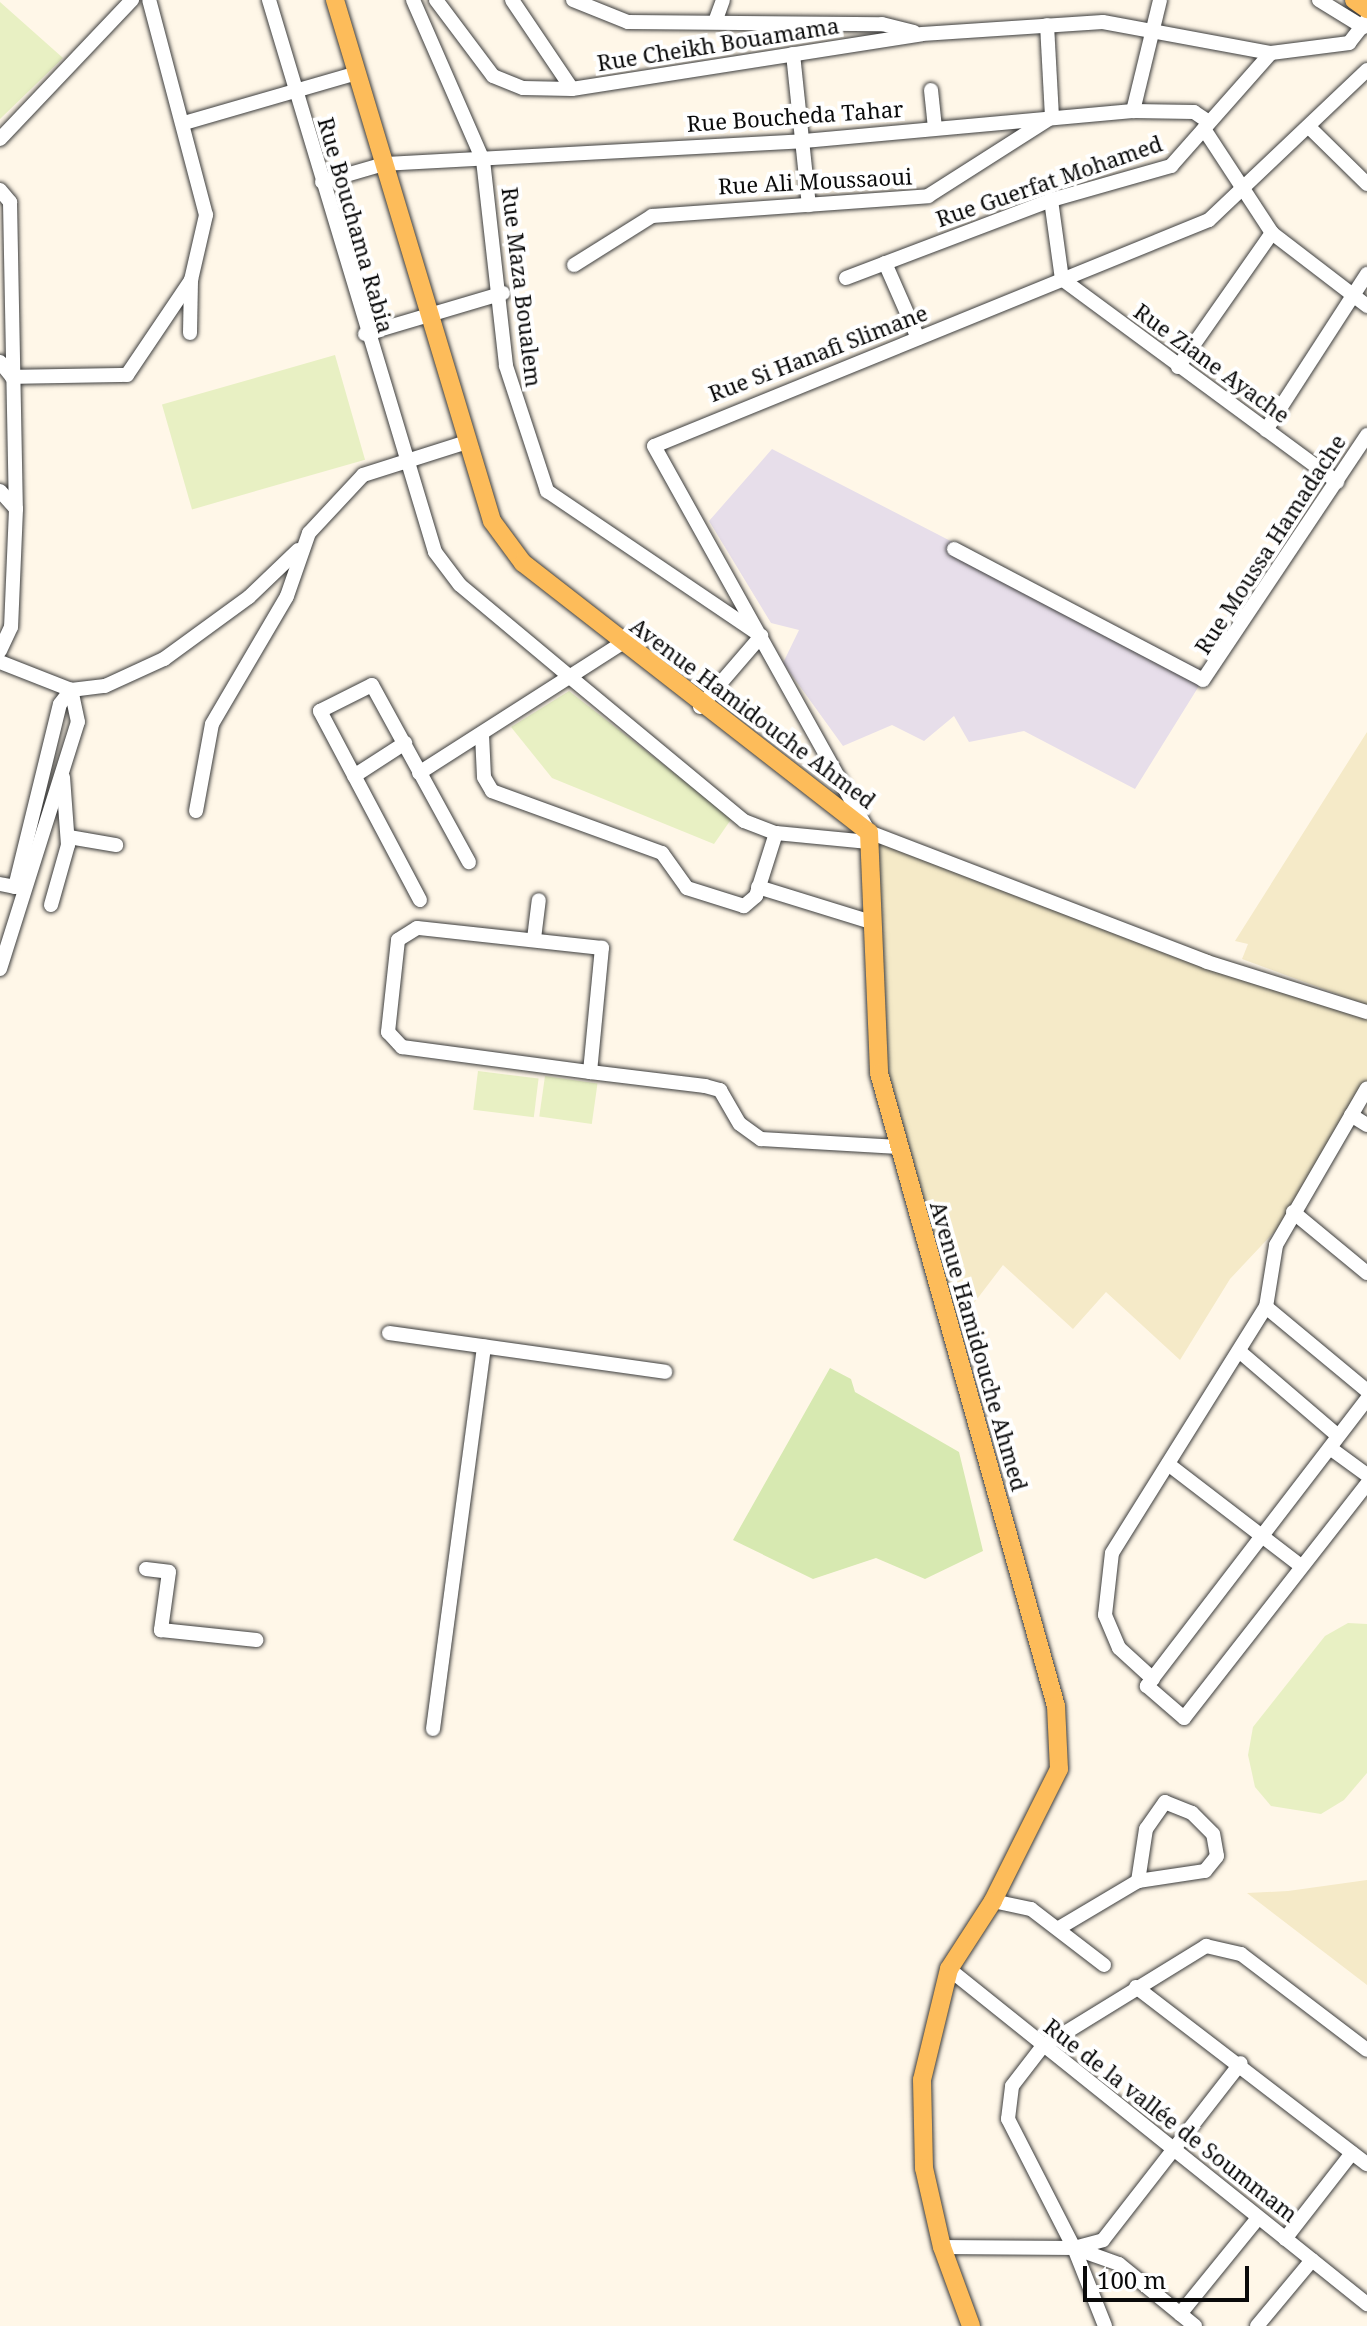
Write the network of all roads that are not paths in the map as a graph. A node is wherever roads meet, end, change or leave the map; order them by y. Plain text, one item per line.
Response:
1 (132, 0) edge
2 (149, 0) edge
3 (269, 0) edge
4 (335, 0) edge
5 (413, 0) edge
6 (436, 0) edge
7 (512, 0) edge
8 (573, 0) edge
9 (723, 0) edge
10 (1160, 0) edge
11 (1319, 0) edge
12 (1354, 0) edge
13 (1366, 18) edge
14 (715, 22) junction
15 (1047, 25) junction
16 (1154, 30) junction
17 (922, 34) junction
18 (1271, 53) junction
19 (793, 54) junction
20 (1367, 70) edge
21 (357, 73) junction
22 (572, 89) junction
23 (293, 90) junction
24 (931, 90) dead end
25 (1133, 111) junction
26 (1052, 117) junction
27 (184, 123) junction
28 (1205, 125) junction
29 (935, 127) junction
30 (1310, 128) junction
31 (0, 139) edge
32 (804, 141) junction
33 (483, 160) junction
34 (384, 164) junction
35 (322, 182) junction
36 (1367, 184) edge
37 (0, 190) edge
38 (1246, 192) junction
39 (1051, 200) junction
40 (809, 205) junction
41 (1272, 233) junction
42 (885, 263) junction
43 (574, 265) dead end
44 (1367, 274) edge
45 (846, 278) dead end
46 (1062, 279) junction
47 (191, 280) junction
48 (503, 293) junction
49 (1352, 296) junction
50 (1367, 306) edge
51 (428, 316) junction
52 (190, 333) dead end
53 (365, 334) junction
54 (918, 338) junction
55 (0, 362) edge
56 (1178, 367) junction
57 (12, 377) junction
58 (1266, 430) junction
59 (13, 435) junction
60 (1367, 435) edge
61 (467, 442) junction
62 (0, 451) edge
63 (402, 462) junction
64 (1337, 482) junction
65 (0, 491) edge
66 (16, 509) junction
67 (303, 543) junction
68 (954, 549) dead end
69 (761, 636) junction
70 (622, 643) junction
71 (0, 651) edge
72 (0, 662) edge
73 (570, 677) junction
74 (71, 690) junction
75 (700, 707) junction
76 (482, 734) junction
77 (405, 743) junction
78 (419, 773) junction
79 (63, 774) junction
80 (354, 776) junction
81 (196, 811) dead end
82 (776, 833) junction
83 (69, 837) junction
84 (869, 837) junction
85 (116, 845) dead end
86 (469, 862) dead end
87 (0, 884) edge
88 (758, 887) junction
89 (420, 900) dead end
90 (539, 900) dead end
91 (51, 905) dead end
92 (874, 923) junction
93 (534, 939) junction
94 (1, 975) edge
95 (1367, 1012) edge
96 (590, 1072) junction
97 (1367, 1088) edge
98 (1351, 1115) junction
99 (1367, 1125) edge
100 (899, 1147) junction
101 (1293, 1212) junction
102 (1367, 1273) edge
103 (1266, 1307) junction
104 (389, 1333) dead end
105 (484, 1346) junction
106 (1239, 1351) junction
107 (665, 1372) dead end
108 (1367, 1391) edge
109 (1367, 1399) edge
110 (1334, 1442) junction
111 (1168, 1464) junction
112 (1367, 1475) edge
113 (1367, 1484) edge
114 (1261, 1537) junction
115 (1301, 1566) junction
116 (146, 1569) dead end
117 (256, 1640) dead end
118 (1153, 1679) junction
119 (433, 1729) dead end
120 (1138, 1881) junction
121 (993, 1901) junction
122 (1059, 1928) junction
123 (1104, 1965) dead end
124 (949, 1969) junction
125 (1136, 1987) junction
126 (1042, 2047) junction
127 (1367, 2050) edge
128 (1241, 2063) junction
129 (1173, 2150) junction
130 (1352, 2153) junction
131 (1367, 2164) edge
132 (1258, 2218) junction
133 (1285, 2239) junction
134 (942, 2247) junction
135 (1074, 2248) junction
136 (1312, 2260) junction
137 (1367, 2304) edge
138 (1180, 2314) junction
139 (971, 2326) edge
140 (1105, 2326) edge
141 (1195, 2326) edge
142 (1257, 2326) edge

1 - 31 street
2 - 27 street
3 - 23 street, Rue Bouchama Rabia
4 - 21 main road, Avenue Hamidouche Ahmed
5 - 33 street, Rue Maza Boualem
6 - 22 street, Rue Cheikh Bouamama
7 - 22 street
8 - 14 street
9 - 14 street
10 - 16 street
11 - 13 street
12 - 13 main road
13 - 18 street, Rue Cheikh Bouamama
14 - 17 street
15 - 16 street, Rue Cheikh Bouamama
15 - 17 street, Rue Cheikh Bouamama
15 - 26 street
16 - 18 street, Rue Cheikh Bouamama
16 - 25 street
17 - 19 street, Rue Cheikh Bouamama
18 - 28 street, Rue Guerfat Mohamed
19 - 22 street, Rue Cheikh Bouamama
19 - 32 street
20 - 30 street, Rue Si Hanafi Slimane
21 - 23 street
21 - 34 main road, Avenue Hamidouche Ahmed
23 - 27 street
23 - 35 street, Rue Bouchama Rabia
24 - 29 street
25 - 26 street, Rue Boucheda Tahar
25 - 28 street, Rue Boucheda Tahar
26 - 29 street, Rue Boucheda Tahar
26 - 40 street, Rue Ali Moussaoui
27 - 47 street
28 - 38 street
28 - 39 street, Rue Guerfat Mohamed
29 - 32 street, Rue Boucheda Tahar
30 - 36 street
30 - 38 street, Rue Si Hanafi Slimane
32 - 33 street, Rue Boucheda Tahar
32 - 40 street
33 - 34 street, Rue Boucheda Tahar
33 - 48 street, Rue Maza Boualem
34 - 35 street, Rue Boucheda Tahar
34 - 51 main road, Avenue Hamidouche Ahmed
35 - 53 street, Rue Bouchama Rabia
37 - 57 street
38 - 41 street
38 - 46 street, Rue Si Hanafi Slimane
39 - 42 street, Rue Guerfat Mohamed
39 - 46 street
40 - 43 street, Rue Ali Moussaoui
41 - 49 street
41 - 56 street
42 - 45 street, Rue Guerfat Mohamed
42 - 54 street
44 - 49 street
46 - 54 street, Rue Si Hanafi Slimane
46 - 56 street, Rue Ziane Ayache
47 - 52 street
47 - 57 street
48 - 51 street
48 - 69 street, Rue Maza Boualem
49 - 50 street
49 - 58 street
51 - 53 street
51 - 61 main road, Avenue Hamidouche Ahmed
53 - 63 street, Rue Bouchama Rabia
54 - 69 street, Rue Si Hanafi Slimane
55 - 57 street
56 - 58 street, Rue Ziane Ayache
57 - 59 street
58 - 64 street, Rue Ziane Ayache
59 - 62 street
59 - 66 street
60 - 64 street, Rue Moussa Hamadache
61 - 63 street
61 - 70 main road, Avenue Hamidouche Ahmed
63 - 67 street
63 - 73 street, Rue Bouchama Rabia
64 - 68 street, Rue Moussa Hamadache
65 - 66 street
66 - 71 street
67 - 74 street
67 - 81 street
69 - 75 street
69 - 84 street, Rue Si Hanafi Slimane
70 - 73 street
70 - 75 main road, Avenue Hamidouche Ahmed
72 - 74 street
73 - 76 street
73 - 82 street, Rue Bouchama Rabia
74 - 79 street
74 - 87 street
75 - 84 main road, Avenue Hamidouche Ahmed
76 - 78 street
76 - 88 street
77 - 78 street
77 - 80 street
77 - 80 street
78 - 86 street
79 - 83 street
79 - 94 street
80 - 89 street
82 - 84 street, Rue Bouchama Rabia
82 - 88 street
83 - 85 street
83 - 91 street
84 - 92 main road, Avenue Hamidouche Ahmed
84 - 95 street, Rue Bouchama Rabia
88 - 92 street
90 - 93 street
92 - 100 main road, Avenue Hamidouche Ahmed
93 - 96 street
93 - 96 street
96 - 100 street
97 - 98 street
98 - 99 street
98 - 101 street
100 - 121 main road, Avenue Hamidouche Ahmed
101 - 102 street
101 - 103 street
103 - 106 street
103 - 108 street
104 - 105 street
105 - 107 street
105 - 119 street
106 - 110 street
106 - 111 street
109 - 110 street
110 - 112 street
110 - 114 street
111 - 114 street
111 - 118 street
113 - 115 street
114 - 115 street
114 - 118 street
115 - 118 street
116 - 117 street
120 - 120 street
120 - 122 street
121 - 122 street
121 - 124 main road, Avenue Hamidouche Ahmed
122 - 123 street
124 - 126 street, Rue de la vallée de Soummam
124 - 134 main road, Avenue Hamidouche Ahmed
125 - 126 street
125 - 127 street
125 - 128 street
126 - 129 street, Rue de la vallée de Soummam
126 - 135 street
128 - 129 street
128 - 130 street
129 - 132 street, Rue de la vallée de Soummam
129 - 135 street
130 - 131 street
130 - 133 street
132 - 133 street, Rue de la vallée de Soummam
132 - 138 street
133 - 136 street, Rue de la vallée de Soummam
134 - 135 street
134 - 139 main road, Avenue Hamidouche Ahmed
135 - 138 street
135 - 140 street
136 - 137 street, Rue de la vallée de Soummam
136 - 142 street
138 - 141 street

